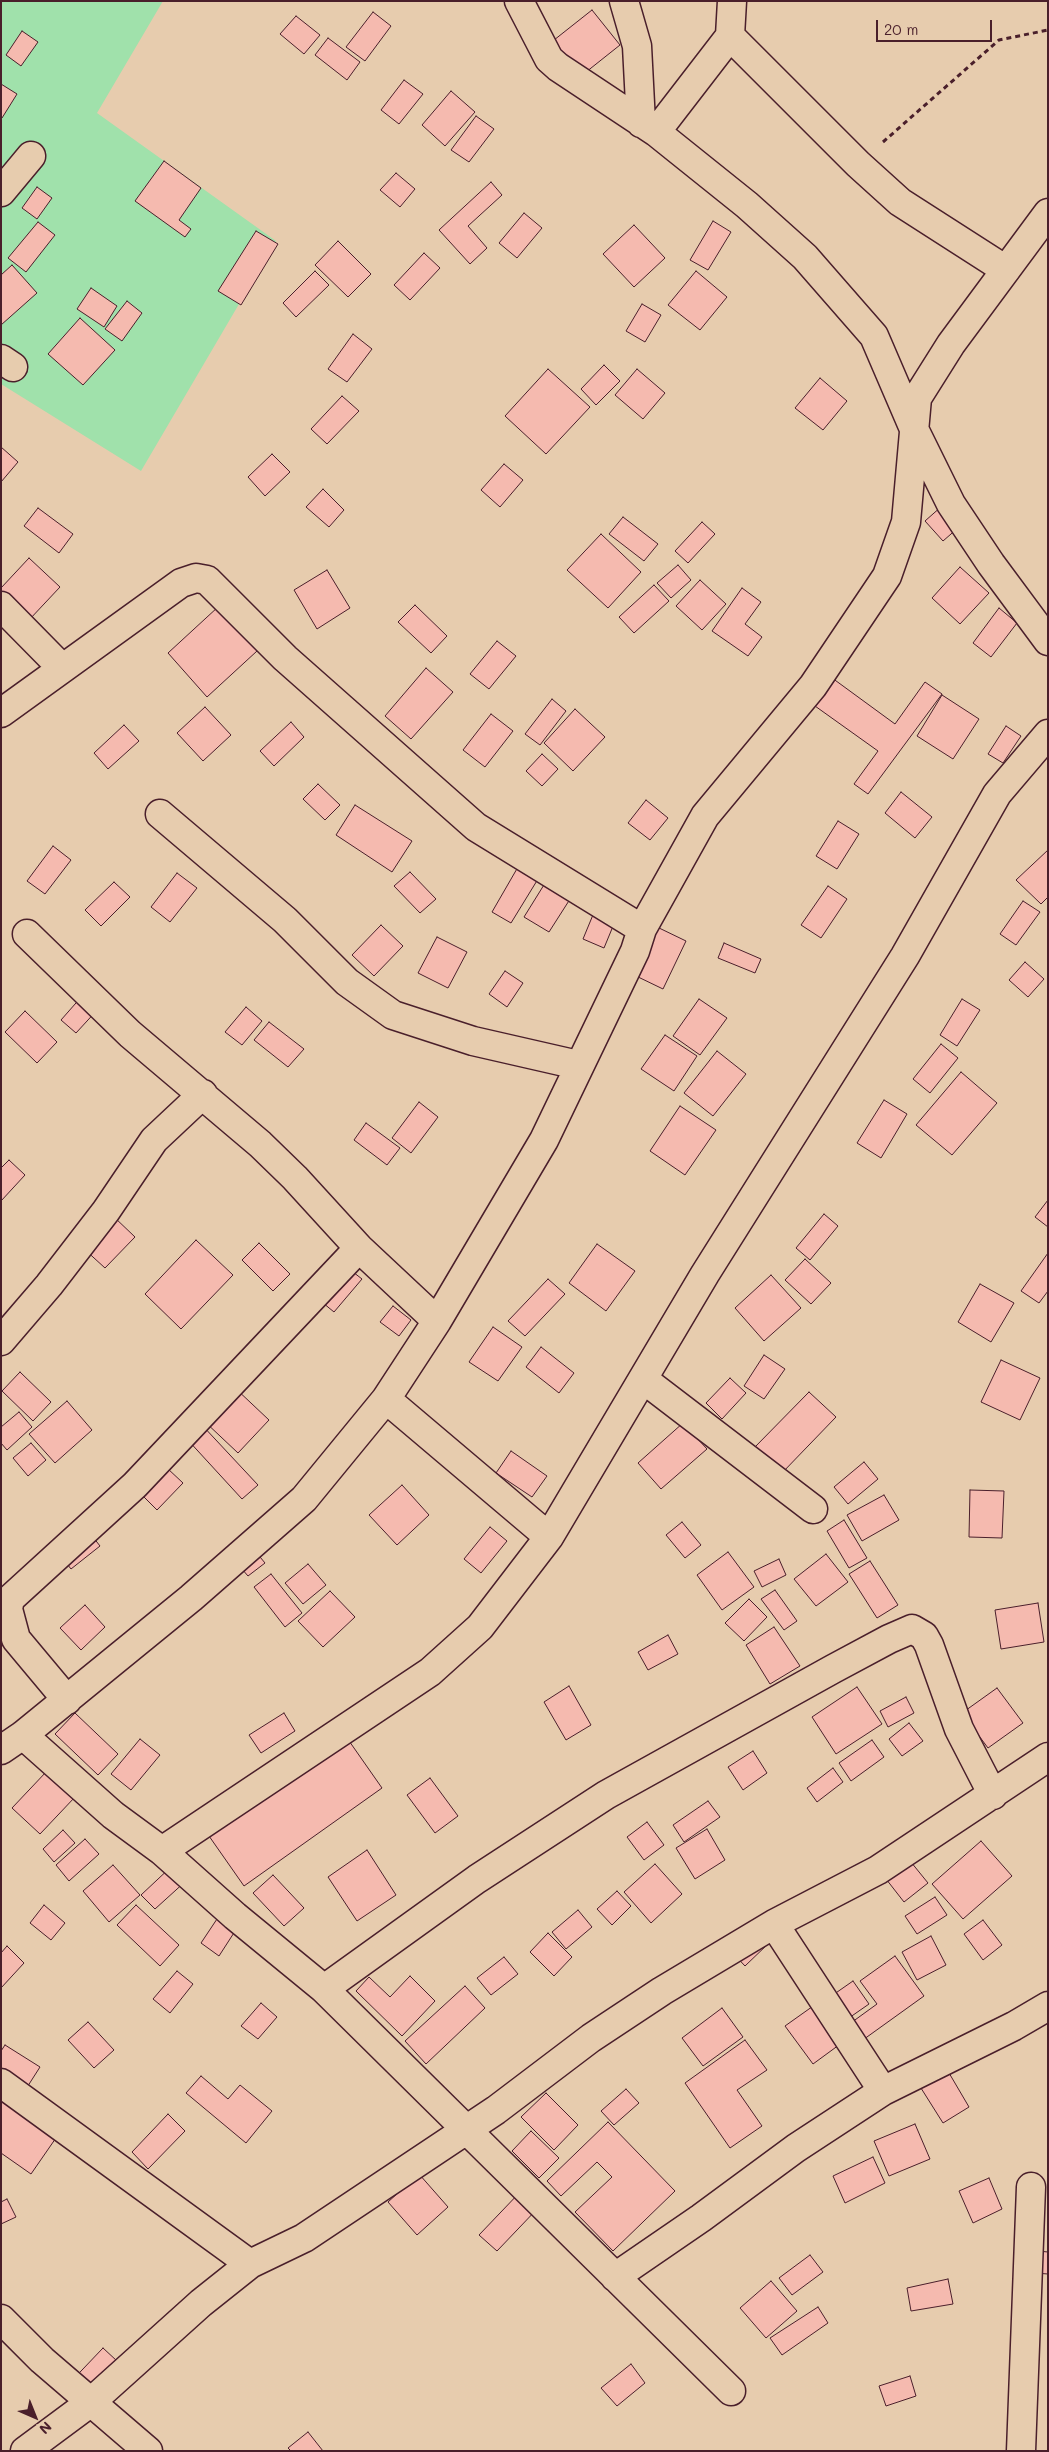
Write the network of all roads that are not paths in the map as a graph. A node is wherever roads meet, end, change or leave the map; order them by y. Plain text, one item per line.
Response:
1 (519, 1) edge
2 (624, 1) edge
3 (732, 1) edge
4 (730, 36) junction
5 (648, 128) junction
6 (31, 156) dead end
7 (1, 192) edge
8 (1048, 213) edge
9 (1006, 270) junction
10 (914, 429) junction
11 (1, 606) edge
12 (1048, 641) edge
13 (62, 668) junction
14 (1, 713) edge
15 (1048, 734) edge
16 (160, 814) dead end
17 (642, 929) junction
18 (27, 934) dead end
19 (578, 1065) junction
20 (203, 1094) junction
21 (359, 1248) junction
22 (437, 1321) junction
23 (1, 1341) edge
24 (643, 1379) junction
25 (386, 1399) junction
26 (813, 1509) dead end
27 (549, 1537) junction
28 (67, 1700) junction
29 (23, 1735) junction
30 (1, 1750) edge
31 (1048, 1757) edge
32 (993, 1795) junction
33 (162, 1851) junction
34 (774, 1924) junction
35 (324, 1989) junction
36 (1048, 2006) edge
37 (1, 2084) edge
38 (884, 2091) junction
39 (466, 2130) junction
40 (1030, 2186) dead end
41 (250, 2264) junction
42 (616, 2277) junction
43 (1, 2319) edge
44 (731, 2391) dead end
45 (91, 2402) junction
46 (25, 2451) edge
47 (148, 2451) edge
48 (1021, 2451) edge

1 - 5 street
2 - 5 street
3 - 4 street
4 - 5 street
4 - 9 street
5 - 10 street
6 - 7 street
8 - 9 street
9 - 10 street
10 - 12 street
10 - 17 street
11 - 13 street
13 - 14 street
13 - 17 street
15 - 24 street
16 - 19 street
17 - 19 street
18 - 20 street
19 - 22 street
20 - 21 street
20 - 23 street
21 - 22 street
21 - 28 street
22 - 25 street
24 - 26 street
24 - 27 street
25 - 27 street
25 - 28 street
27 - 33 street
28 - 29 street
29 - 30 street
29 - 33 street
31 - 32 street
32 - 34 street
32 - 35 street
33 - 35 street
34 - 38 street
34 - 39 street
35 - 39 street
36 - 38 street
37 - 41 street
38 - 42 street
39 - 41 street
39 - 42 street
40 - 48 street
41 - 45 street
42 - 44 street
43 - 45 street
45 - 46 street
45 - 47 street

